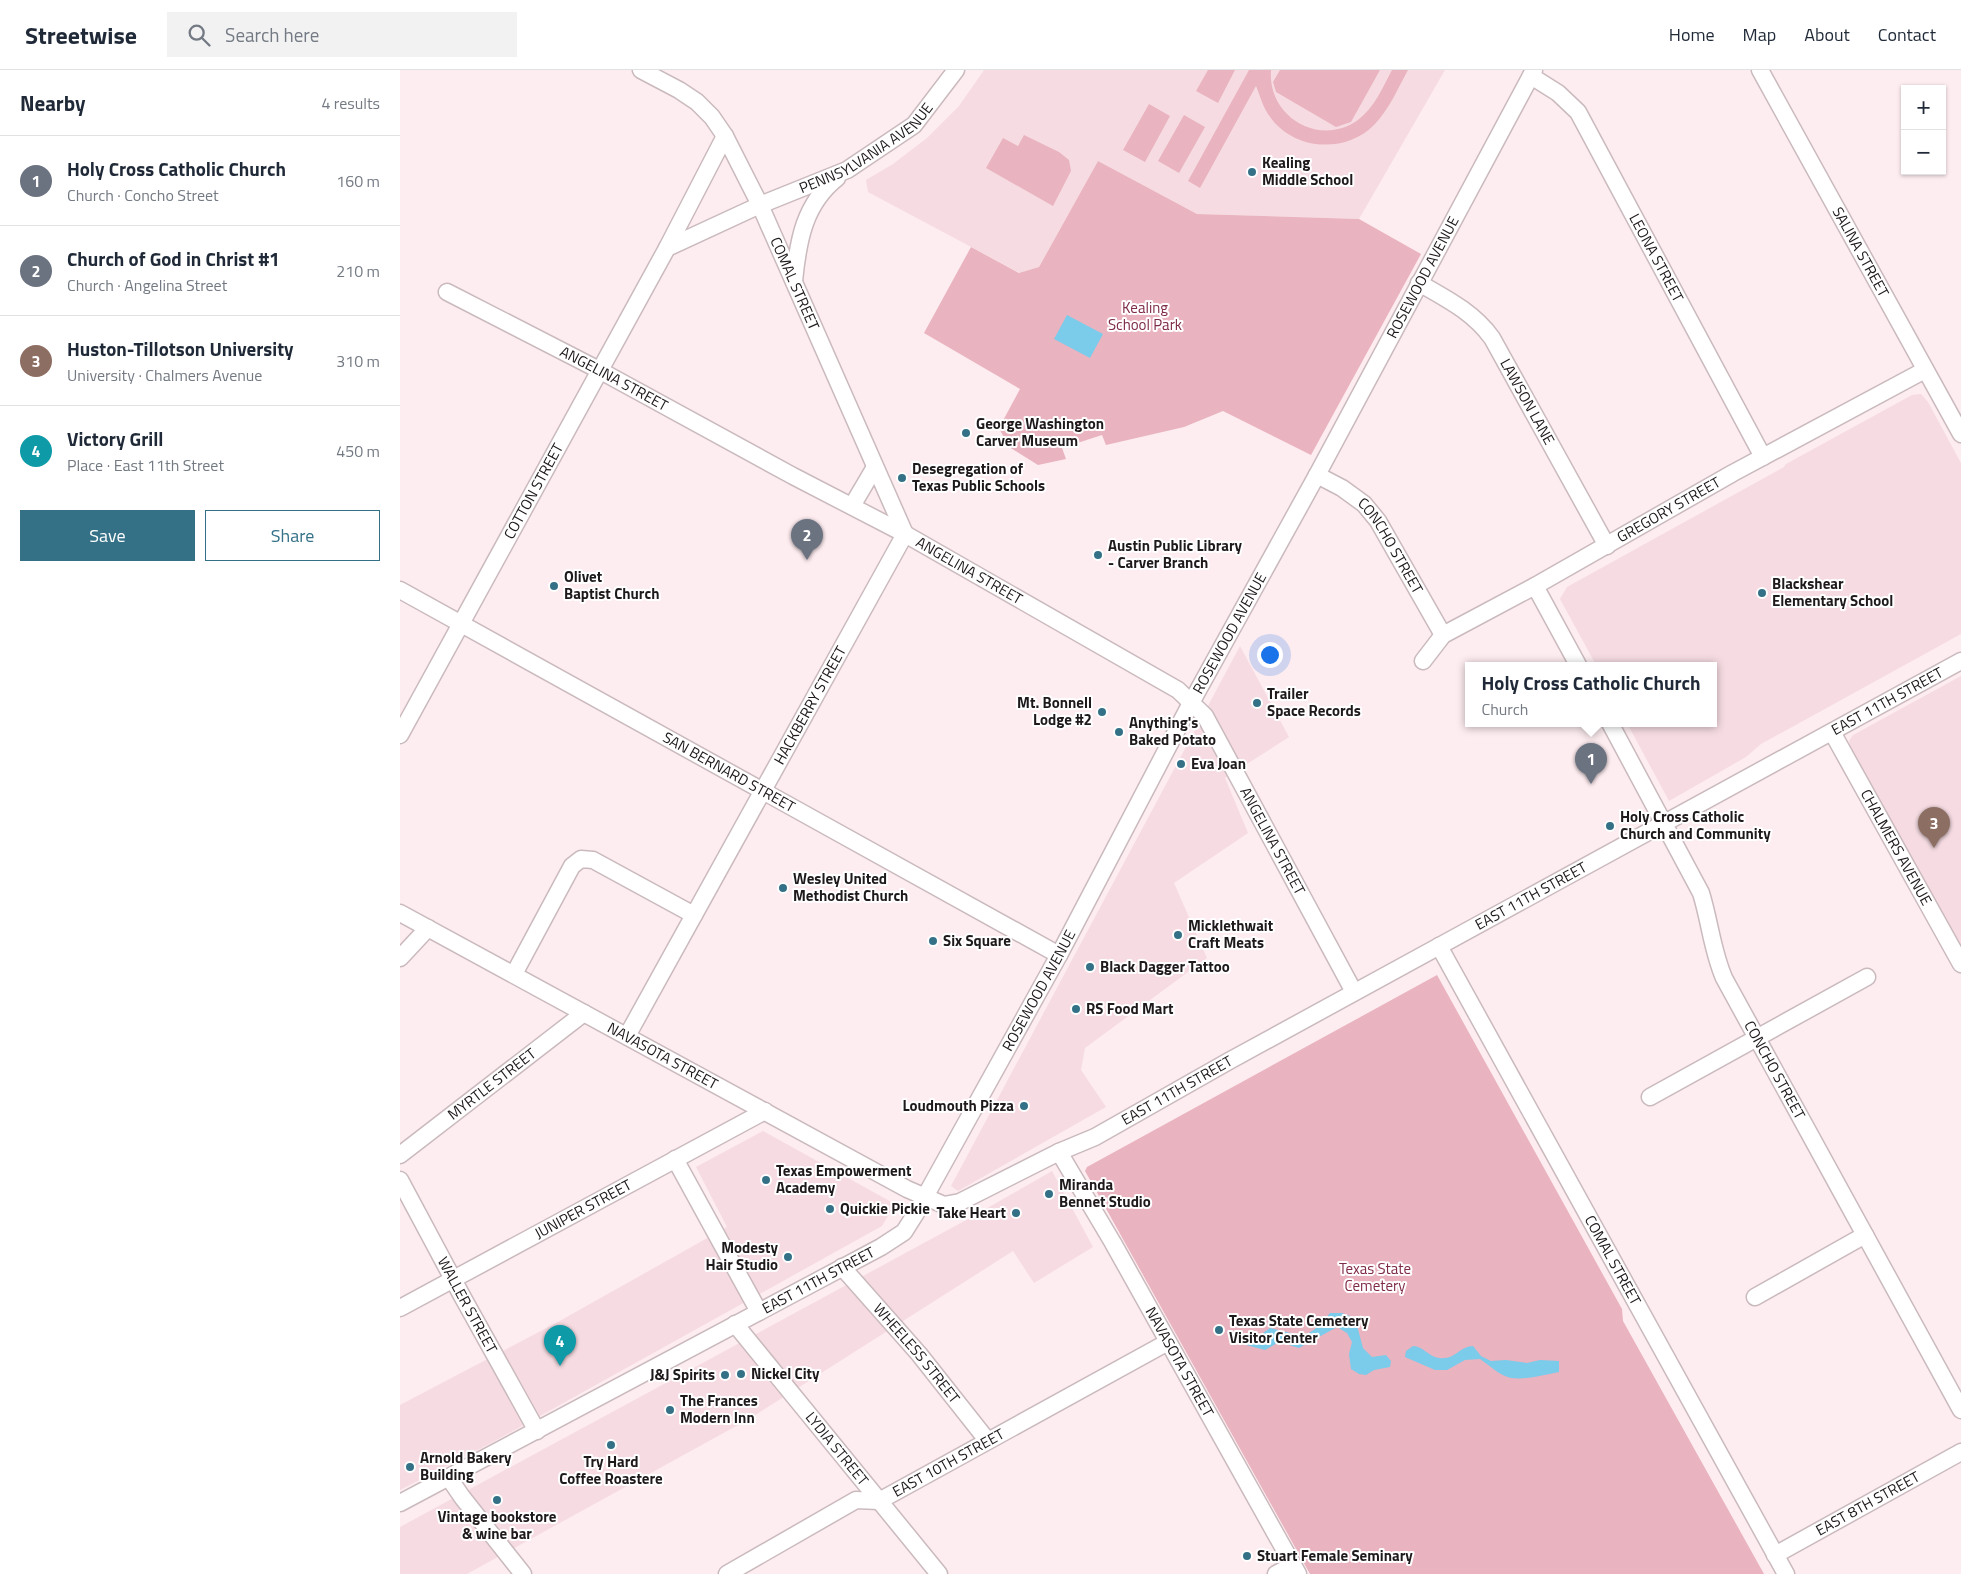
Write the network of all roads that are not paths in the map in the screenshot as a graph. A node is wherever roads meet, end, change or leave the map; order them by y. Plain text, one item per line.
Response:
1 (641, 70) edge
2 (956, 70) edge
3 (1760, 70) edge
4 (1533, 73) edge
5 (660, 75) edge
6 (725, 136) junction
7 (847, 170) junction
8 (760, 205) junction
9 (666, 248) junction
10 (794, 283) junction
11 (1419, 283) junction
12 (447, 292) dead end
13 (600, 370) junction
14 (1925, 370) junction
15 (1961, 434) edge
16 (1763, 457) junction
17 (876, 468) junction
18 (1317, 475) junction
19 (852, 506) junction
20 (905, 534) junction
21 (1607, 546) junction
22 (1535, 586) junction
23 (400, 590) edge
24 (461, 623) junction
25 (1443, 635) junction
26 (1423, 661) dead end
27 (1961, 661) edge
28 (1576, 662) edge
29 (1192, 703) junction
30 (1612, 727) edge
31 (1832, 732) junction
32 (400, 735) edge
33 (762, 790) junction
34 (1664, 823) junction
35 (400, 913) edge
36 (694, 915) junction
37 (428, 928) junction
38 (1439, 946) junction
39 (1058, 955) junction
40 (400, 958) edge
41 (1961, 964) edge
42 (514, 974) junction
43 (1867, 976) dead end
44 (1354, 992) junction
45 (584, 1013) junction
46 (627, 1036) junction
47 (1756, 1038) junction
48 (1650, 1097) dead end
49 (765, 1111) junction
50 (1059, 1152) junction
51 (400, 1155) edge
52 (675, 1159) junction
53 (400, 1180) edge
54 (925, 1198) junction
55 (1865, 1235) junction
56 (842, 1268) junction
57 (453, 1280) junction
58 (1755, 1297) dead end
59 (400, 1308) edge
60 (759, 1312) junction
61 (735, 1324) junction
62 (1168, 1342) junction
63 (1961, 1410) edge
64 (537, 1431) junction
65 (987, 1440) junction
66 (1961, 1452) edge
67 (449, 1478) junction
68 (879, 1501) junction
69 (400, 1503) edge
70 (1775, 1555) junction
71 (1296, 1569) edge
72 (523, 1574) edge
73 (727, 1574) edge
74 (939, 1574) edge
75 (1276, 1574) edge
76 (1786, 1574) edge

1 - 5 street, COMAL STREET
2 - 7 street, PENNSYLVANIA AVENUE
3 - 14 street, SALINA STREET
4 - 11 street, ROSEWOOD AVENUE
4 - 16 street, LEONA STREET
5 - 6 street, COMAL STREET
6 - 8 street, COMAL STREET
6 - 9 street, COTTON STREET
7 - 8 street, PENNSYLVANIA AVENUE
7 - 10 street
8 - 9 street
8 - 10 street, COMAL STREET
9 - 13 street, COTTON STREET
10 - 17 street, COMAL STREET
11 - 18 street, ROSEWOOD AVENUE
11 - 21 street, LAWSON LANE
12 - 13 street, ANGELINA STREET
13 - 19 street, ANGELINA STREET
13 - 24 street, COTTON STREET
14 - 15 street, SALINA STREET
14 - 16 street, GREGORY STREET
16 - 21 street, GREGORY STREET
17 - 19 street
17 - 20 street, COMAL STREET
18 - 25 street, CONCHO STREET
18 - 29 street, ROSEWOOD AVENUE
19 - 20 street, ANGELINA STREET
20 - 29 street, ANGELINA STREET
20 - 33 street, HACKBERRY STREET
21 - 22 street, GREGORY STREET
22 - 25 street, GREGORY STREET
22 - 28 street
23 - 24 street, SAN BERNARD STREET
24 - 32 street, COTTON STREET
24 - 33 street, SAN BERNARD STREET
25 - 26 street, GREGORY STREET
27 - 31 street, EAST 11TH STREET
29 - 39 street, ROSEWOOD AVENUE
29 - 44 street, ANGELINA STREET
30 - 34 street, CONCHO STREET
31 - 34 street, EAST 11TH STREET
31 - 41 street, CHALMERS AVENUE
33 - 36 street, HACKBERRY STREET
33 - 39 street, SAN BERNARD STREET
34 - 38 street, EAST 11TH STREET
34 - 47 street, CONCHO STREET
35 - 37 street, NAVASOTA STREET
36 - 42 street
36 - 46 street, HACKBERRY STREET
37 - 40 street
37 - 42 street, NAVASOTA STREET
38 - 44 street, EAST 11TH STREET
38 - 70 street, COMAL STREET
39 - 54 street, ROSEWOOD AVENUE
42 - 45 street, NAVASOTA STREET
43 - 47 street
44 - 50 street, EAST 11TH STREET
45 - 46 street, NAVASOTA STREET
45 - 51 street, MYRTLE STREET
46 - 49 street, NAVASOTA STREET
47 - 48 street
47 - 55 street, CONCHO STREET
49 - 52 street, JUNIPER STREET
49 - 54 street, NAVASOTA STREET
50 - 54 street, EAST 11TH STREET
50 - 62 street, NAVASOTA STREET
52 - 57 street, JUNIPER STREET
52 - 60 street
53 - 57 street, WALLER STREET
54 - 56 street, EAST 11TH STREET
55 - 58 street
55 - 63 street, CONCHO STREET
56 - 60 street, EAST 11TH STREET
56 - 65 street, WHEELESS STREET
57 - 59 street, JUNIPER STREET
57 - 64 street, WALLER STREET
60 - 61 street, EAST 11TH STREET
61 - 64 street, EAST 11TH STREET
61 - 68 street, LYDIA STREET
62 - 65 street, EAST 10TH STREET
62 - 71 street, NAVASOTA STREET
64 - 67 street, EAST 11TH STREET
65 - 68 street, EAST 10TH STREET
66 - 70 street, EAST 8TH STREET
67 - 69 street, EAST 11TH STREET
67 - 72 street
68 - 73 street, EAST 10TH STREET
68 - 74 street, LYDIA STREET
70 - 76 street, COMAL STREET
71 - 75 street

